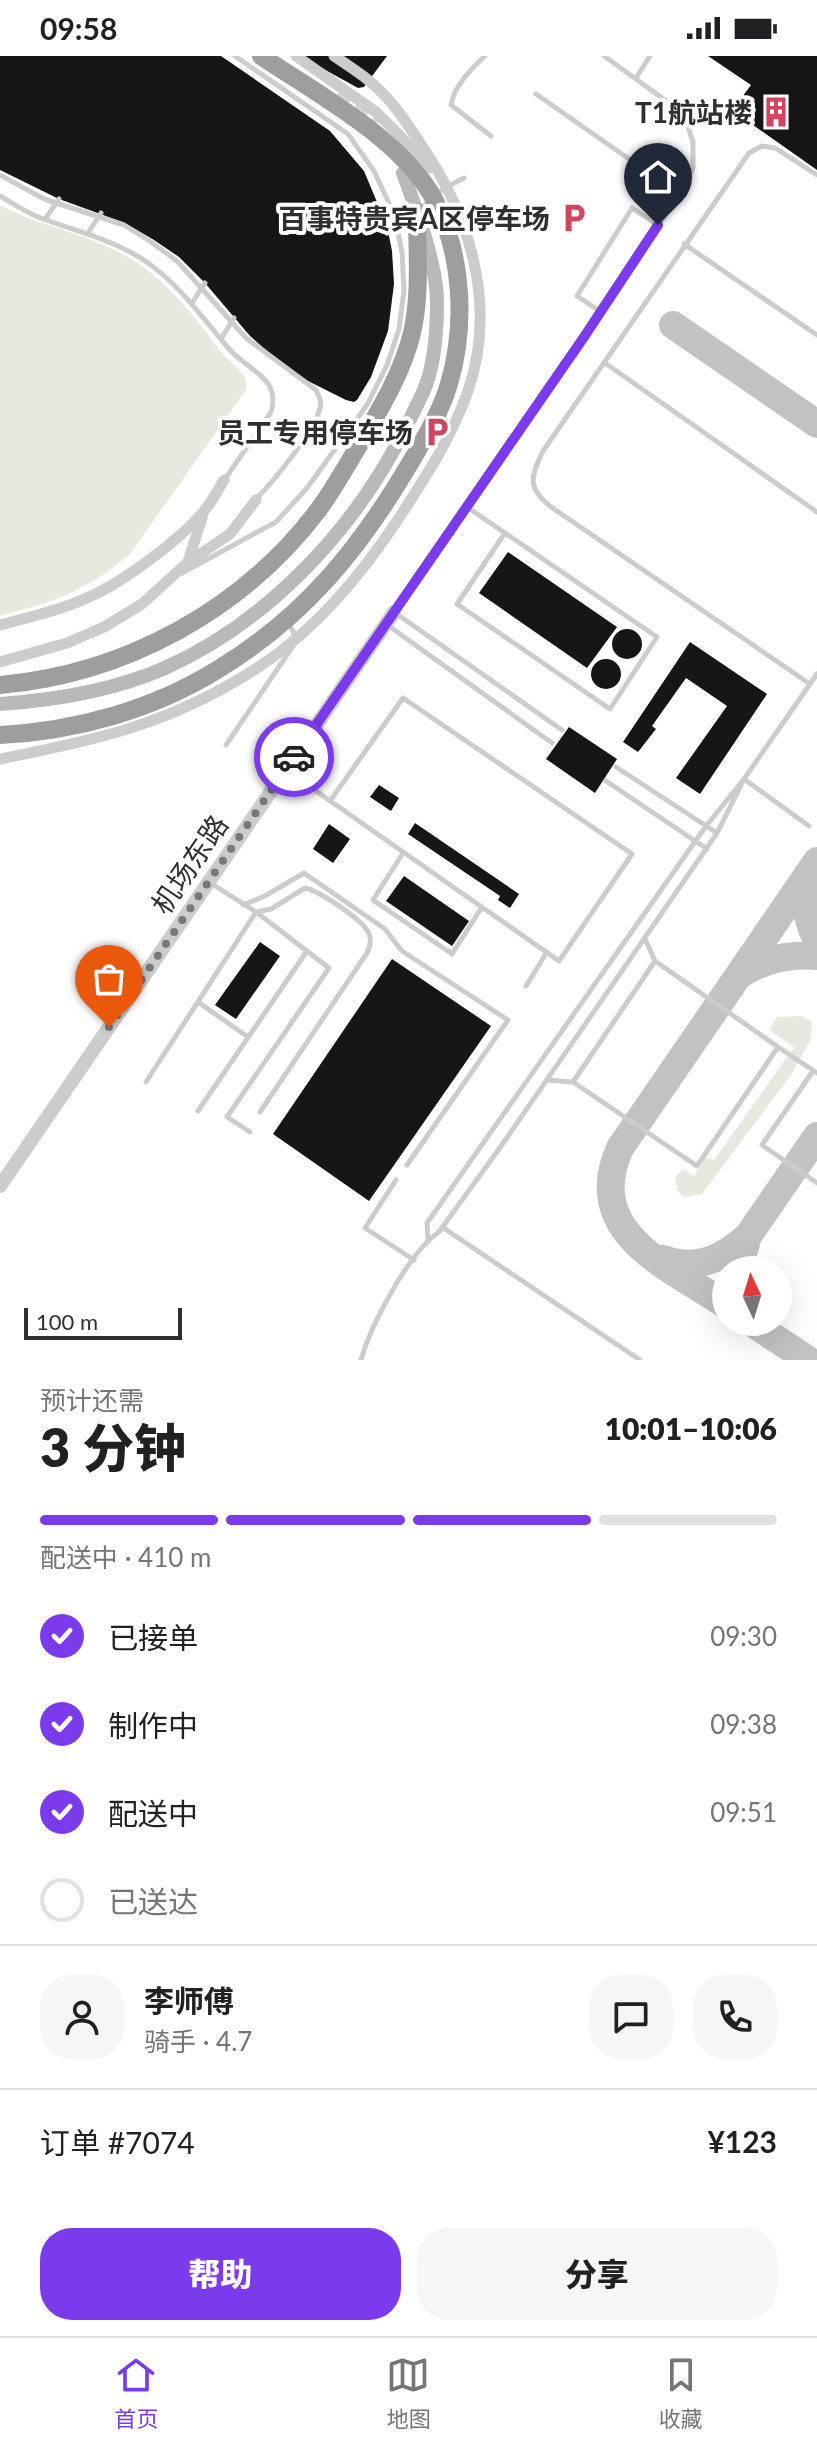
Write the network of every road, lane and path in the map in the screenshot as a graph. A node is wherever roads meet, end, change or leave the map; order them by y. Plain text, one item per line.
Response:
1 (235, 56) edge
2 (261, 56) edge
3 (296, 56) edge
4 (334, 56) edge
5 (485, 56) edge
6 (604, 56) edge
7 (650, 56) edge
8 (616, 59) edge
9 (636, 78) junction
10 (536, 94) dead end
11 (400, 136) junction
12 (491, 136) dead end
13 (403, 173) joint
14 (0, 175) edge
15 (817, 175) edge
16 (464, 178) dead end
17 (443, 194) junction
18 (679, 194) junction
19 (0, 196) edge
20 (59, 199) dead end
21 (417, 212) junction
22 (101, 213) dead end
23 (45, 219) junction
24 (658, 225) junction
25 (88, 233) junction
26 (684, 244) junction
27 (205, 283) dead end
28 (192, 303) junction
29 (601, 312) junction
30 (234, 318) dead end
31 (817, 335) edge
32 (221, 339) junction
33 (605, 363) junction
34 (224, 480) joint
35 (256, 500) joint
36 (467, 507) junction
37 (204, 511) junction
38 (817, 512) edge
39 (505, 533) junction
40 (187, 563) junction
41 (175, 577) junction
42 (265, 605) junction
43 (297, 617) dead end
44 (390, 618) junction
45 (289, 624) junction
46 (0, 625) edge
47 (0, 662) edge
48 (817, 674) edge
49 (810, 684) junction
50 (0, 685) edge
51 (0, 704) edge
52 (562, 730) dead end
53 (0, 735) edge
54 (552, 743) dead end
55 (226, 745) dead end
56 (0, 759) edge
57 (616, 767) dead end
58 (285, 770) junction
59 (744, 779) junction
60 (606, 781) dead end
61 (330, 801) junction
62 (706, 826) junction
63 (809, 826) dead end
64 (717, 833) junction
65 (696, 841) junction
66 (707, 849) junction
67 (403, 853) junction
68 (208, 881) junction
69 (243, 905) junction
70 (482, 907) junction
71 (256, 912) junction
72 (645, 938) junction
73 (307, 951) junction
74 (547, 952) junction
75 (655, 961) junction
76 (526, 986) dead end
77 (198, 1002) junction
78 (248, 1037) junction
79 (778, 1047) junction
80 (815, 1072) edge
81 (547, 1080) junction
82 (146, 1082) dead end
83 (573, 1082) junction
84 (198, 1111) dead end
85 (260, 1112) dead end
86 (250, 1132) dead end
87 (407, 1165) dead end
88 (396, 1180) dead end
89 (817, 1183) edge
90 (0, 1186) edge
91 (440, 1229) junction
92 (428, 1239) junction
93 (414, 1260) junction
94 (361, 1360) edge
95 (640, 1360) edge

1 - 41 lane
2 - 17 highway, bridge
3 - 11 street
4 - 17 street, bridge
5 - 12 lane
6 - 8 lane
7 - 9 lane
8 - 9 lane
9 - 18 lane
10 - 18 lane
11 - 17 street, bridge
11 - 17 street, bridge
13 - 17 lane
13 - 21 main road
14 - 35 lane
15 - 26 lane
16 - 17 lane
17 - 21 lane
17 - 53 highway, bridge
17 - 56 street, bridge
18 - 24 lane
19 - 23 lane
20 - 23 lane, bridge
21 - 42 main road
21 - 50 highway
22 - 25 lane, bridge
23 - 25 lane
24 - 29 lane
24 - 29 lane
25 - 28 lane
26 - 31 lane
26 - 33 lane
27 - 28 lane, bridge
28 - 32 lane
29 - 36 lane
30 - 32 lane, bridge
32 - 34 lane
33 - 38 lane
33 - 49 lane
34 - 37 street
35 - 40 street
36 - 39 lane
36 - 44 lane
37 - 40 street
37 - 46 street
39 - 39 lane
40 - 41 street
41 - 47 street
42 - 45 lane
42 - 51 main road
43 - 45 lane
44 - 52 lane
44 - 54 lane
44 - 58 street, 机场东路
45 - 55 lane
48 - 49 lane
49 - 59 lane
57 - 62 lane
58 - 61 lane
58 - 68 street, 机场东路
59 - 62 lane
59 - 63 lane
59 - 64 lane
60 - 65 lane
61 - 67 lane
61 - 74 lane
62 - 64 lane
62 - 65 lane
64 - 66 lane
65 - 66 lane
65 - 92 lane
66 - 72 lane
67 - 70 lane
67 - 70 lane
68 - 69 lane
68 - 90 street, 机场东路
69 - 71 lane
69 - 87 lane
70 - 74 lane
71 - 73 lane
71 - 77 lane
71 - 85 lane
72 - 75 lane
72 - 81 lane
73 - 78 lane
73 - 86 lane
74 - 76 lane
75 - 79 lane
75 - 83 lane
77 - 78 lane
77 - 82 lane
78 - 84 lane
79 - 80 lane
79 - 83 lane
80 - 89 lane
81 - 83 lane
81 - 91 lane
88 - 93 lane
91 - 92 lane
91 - 95 lane
92 - 93 lane
93 - 94 lane

